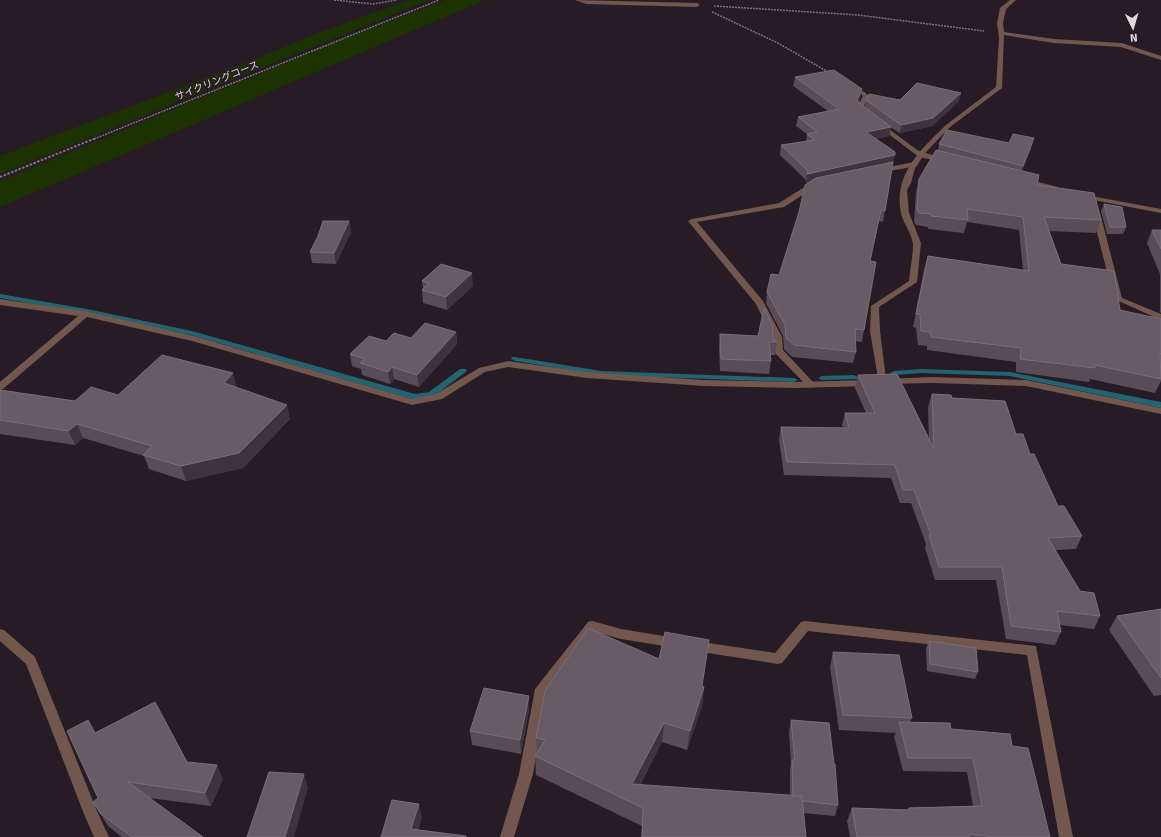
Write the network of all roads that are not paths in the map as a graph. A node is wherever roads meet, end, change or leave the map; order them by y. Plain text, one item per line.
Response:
1 (578, 0) edge
2 (1013, 0) edge
3 (697, 5) road end
4 (1002, 33) junction
5 (1161, 58) edge
6 (863, 93) edge
7 (922, 155) junction
8 (953, 163) edge
9 (914, 164) junction
10 (870, 173) edge
11 (1015, 179) edge
12 (819, 184) edge
13 (1061, 190) edge
14 (1076, 194) edge
15 (1092, 198) junction
16 (1161, 212) edge
17 (0, 302) edge
18 (85, 314) junction
19 (1161, 317) edge
20 (882, 382) junction
21 (811, 385) junction
22 (0, 388) edge
23 (1161, 411) edge
24 (0, 634) edge
25 (102, 837) edge
26 (508, 837) edge
27 (1066, 837) edge

1 - 3 street
2 - 4 street
4 - 5 street
4 - 7 street
6 - 7 street
7 - 8 street
7 - 9 street
9 - 10 street
9 - 20 street
11 - 13 street
12 - 21 street
14 - 15 street
15 - 16 street
15 - 19 street
17 - 18 street
18 - 21 street
18 - 22 street
20 - 21 street
20 - 23 street
24 - 25 street
26 - 27 street

